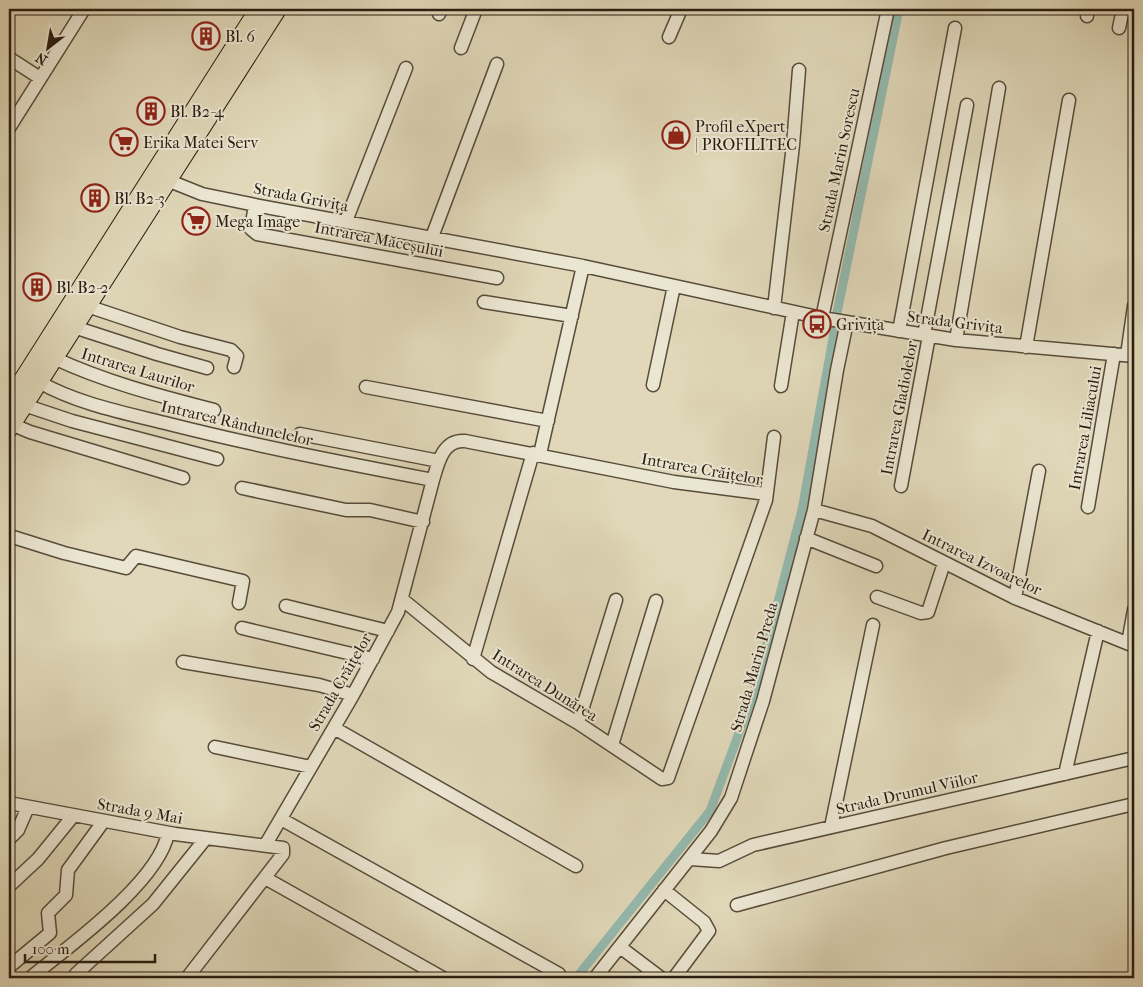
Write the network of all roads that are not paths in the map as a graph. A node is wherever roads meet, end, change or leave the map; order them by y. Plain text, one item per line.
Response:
1 (84, 9) edge
2 (259, 9) edge
3 (277, 9) edge
4 (476, 9) edge
5 (681, 9) edge
6 (888, 9) edge
7 (1123, 9) edge
8 (955, 28) dead end
9 (1119, 28) dead end
10 (669, 37) dead end
11 (460, 48) dead end
12 (9, 58) edge
13 (497, 64) dead end
14 (406, 68) dead end
15 (798, 70) dead end
16 (40, 78) junction
17 (999, 88) dead end
18 (1069, 100) dead end
19 (967, 105) dead end
20 (9, 128) edge
21 (167, 180) junction
22 (255, 205) junction
23 (346, 221) junction
24 (432, 237) junction
25 (583, 266) junction
26 (498, 278) dead end
27 (674, 286) junction
28 (484, 302) dead end
29 (87, 306) junction
30 (1134, 306) edge
31 (774, 308) junction
32 (793, 312) junction
33 (572, 316) junction
34 (822, 318) junction
35 (847, 322) junction
36 (74, 327) junction
37 (899, 331) junction
38 (926, 336) junction
39 (956, 340) junction
40 (1026, 347) junction
41 (1125, 355) edge
42 (54, 358) junction
43 (234, 367) dead end
44 (207, 368) dead end
45 (39, 382) junction
46 (653, 385) dead end
47 (781, 386) dead end
48 (366, 387) dead end
49 (16, 403) edge
50 (214, 410) dead end
51 (548, 421) junction
52 (10, 426) edge
53 (300, 434) dead end
54 (774, 437) dead end
55 (537, 454) junction
56 (217, 459) dead end
57 (439, 461) junction
58 (1039, 471) dead end
59 (183, 478) dead end
60 (433, 480) junction
61 (901, 486) dead end
62 (242, 488) dead end
63 (766, 494) junction
64 (1088, 507) dead end
65 (814, 510) junction
66 (422, 522) junction
67 (806, 538) junction
68 (9, 541) edge
69 (944, 563) junction
70 (876, 566) dead end
71 (877, 597) dead end
72 (1015, 598) junction
73 (402, 600) junction
74 (616, 600) dead end
75 (656, 601) dead end
76 (239, 603) dead end
77 (286, 606) dead end
78 (1134, 610) edge
79 (873, 625) dead end
80 (242, 628) dead end
81 (388, 631) junction
82 (1098, 631) junction
83 (1131, 645) edge
84 (373, 659) junction
85 (473, 659) junction
86 (183, 662) dead end
87 (353, 695) junction
88 (578, 723) junction
89 (334, 728) junction
90 (612, 745) junction
91 (215, 747) dead end
92 (1134, 758) edge
93 (311, 767) junction
94 (673, 768) joint
95 (1065, 774) junction
96 (9, 803) edge
97 (1134, 804) edge
98 (28, 807) junction
99 (73, 816) junction
100 (281, 819) junction
101 (103, 822) junction
102 (831, 827) junction
103 (168, 833) junction
104 (206, 838) junction
105 (9, 839) edge
106 (266, 844) junction
107 (690, 858) junction
108 (576, 866) dead end
109 (265, 878) junction
110 (9, 886) edge
111 (664, 890) junction
112 (738, 905) dead end
113 (620, 947) junction
114 (9, 967) edge
115 (76, 974) dead end
116 (559, 974) dead end
117 (30, 978) edge
118 (187, 978) edge
119 (443, 978) edge
120 (595, 978) edge
121 (661, 978) edge
122 (674, 978) edge

1 - 16 street
2 - 49 highway
3 - 21 highway
4 - 11 street
5 - 10 street
6 - 34 street, Strada Marin Sorescu
7 - 9 street
8 - 37 street
12 - 16 street
13 - 24 street
14 - 23 street
15 - 31 street
16 - 20 street
17 - 39 street
18 - 40 street
19 - 38 street, Intrarea Gladiolelor
21 - 22 street, Strada Grivița
21 - 29 highway
22 - 23 street, Strada Grivița
22 - 26 street, Intrarea Măceșului
23 - 24 street, Strada Grivița
24 - 25 street, Strada Grivița
25 - 27 street, Strada Grivița
25 - 33 street
27 - 31 street, Strada Grivița
27 - 46 street
28 - 33 street
29 - 36 highway
29 - 43 street
30 - 41 street, Intrarea Liliacului
31 - 32 street, Strada Grivița
32 - 34 street, Strada Grivița
32 - 47 street
33 - 51 street
34 - 35 street, Strada Grivița
35 - 37 street, Strada Grivița
35 - 65 street, Strada Marin Preda
36 - 42 highway
36 - 44 street
37 - 38 street, Strada Grivița
38 - 39 street, Strada Grivița
38 - 61 street, Intrarea Gladiolelor
39 - 40 street, Strada Grivița
40 - 41 street, Strada Grivița
41 - 64 street, Intrarea Liliacului
42 - 45 highway
42 - 50 street, Intrarea Laurilor
45 - 49 highway
45 - 60 street, Intrarea Rândunelelor
48 - 51 street
49 - 52 highway
49 - 56 street
51 - 55 street
52 - 59 street
53 - 57 street
54 - 63 street
55 - 57 street, Strada Crăițelor
55 - 63 street, Intrarea Crăițelor
55 - 85 street
57 - 60 street, Strada Crăițelor
58 - 72 street
60 - 66 street, Strada Crăițelor
62 - 66 street
63 - 94 street, Intrarea Crăițelor
65 - 67 street, Strada Marin Preda
65 - 69 street, Intrarea Izvoarelor
66 - 73 street, Strada Crăițelor
67 - 70 street
67 - 107 street, Strada Marin Preda
68 - 76 street
69 - 71 street
69 - 72 street, Intrarea Izvoarelor
72 - 82 street, Intrarea Izvoarelor
73 - 81 street, Strada Crăițelor
73 - 85 street, Intrarea Dunărea
74 - 88 street
75 - 90 street
77 - 81 street
78 - 83 street
79 - 102 street
80 - 84 street
81 - 84 street, Strada Crăițelor
82 - 83 street, Intrarea Izvoarelor
82 - 95 street
84 - 87 street, Strada Crăițelor
85 - 88 street, Intrarea Dunărea
86 - 87 street
87 - 89 street, Strada Crăițelor
88 - 90 street, Intrarea Dunărea
89 - 93 street, Strada Crăițelor
89 - 108 street
90 - 94 street, Intrarea Dunărea
91 - 93 street
92 - 95 street, Strada Drumul Viilor
93 - 100 street, Strada Crăițelor
95 - 102 street, Strada Drumul Viilor
96 - 98 street, Strada 9 Mai
97 - 112 street
98 - 99 street, Strada 9 Mai
98 - 105 street
99 - 101 street, Strada 9 Mai
99 - 110 street
100 - 106 street, Strada Crăițelor
100 - 116 street
101 - 103 street, Strada 9 Mai
101 - 114 street
102 - 107 street, Strada Drumul Viilor
103 - 104 street, Strada 9 Mai
103 - 117 street
104 - 106 street, Strada 9 Mai
104 - 115 street
106 - 109 street
107 - 111 street, Strada Marin Preda
109 - 118 street
109 - 119 street
111 - 113 street, Strada Marin Preda
111 - 122 street
113 - 120 street, Strada Marin Preda
113 - 121 street

